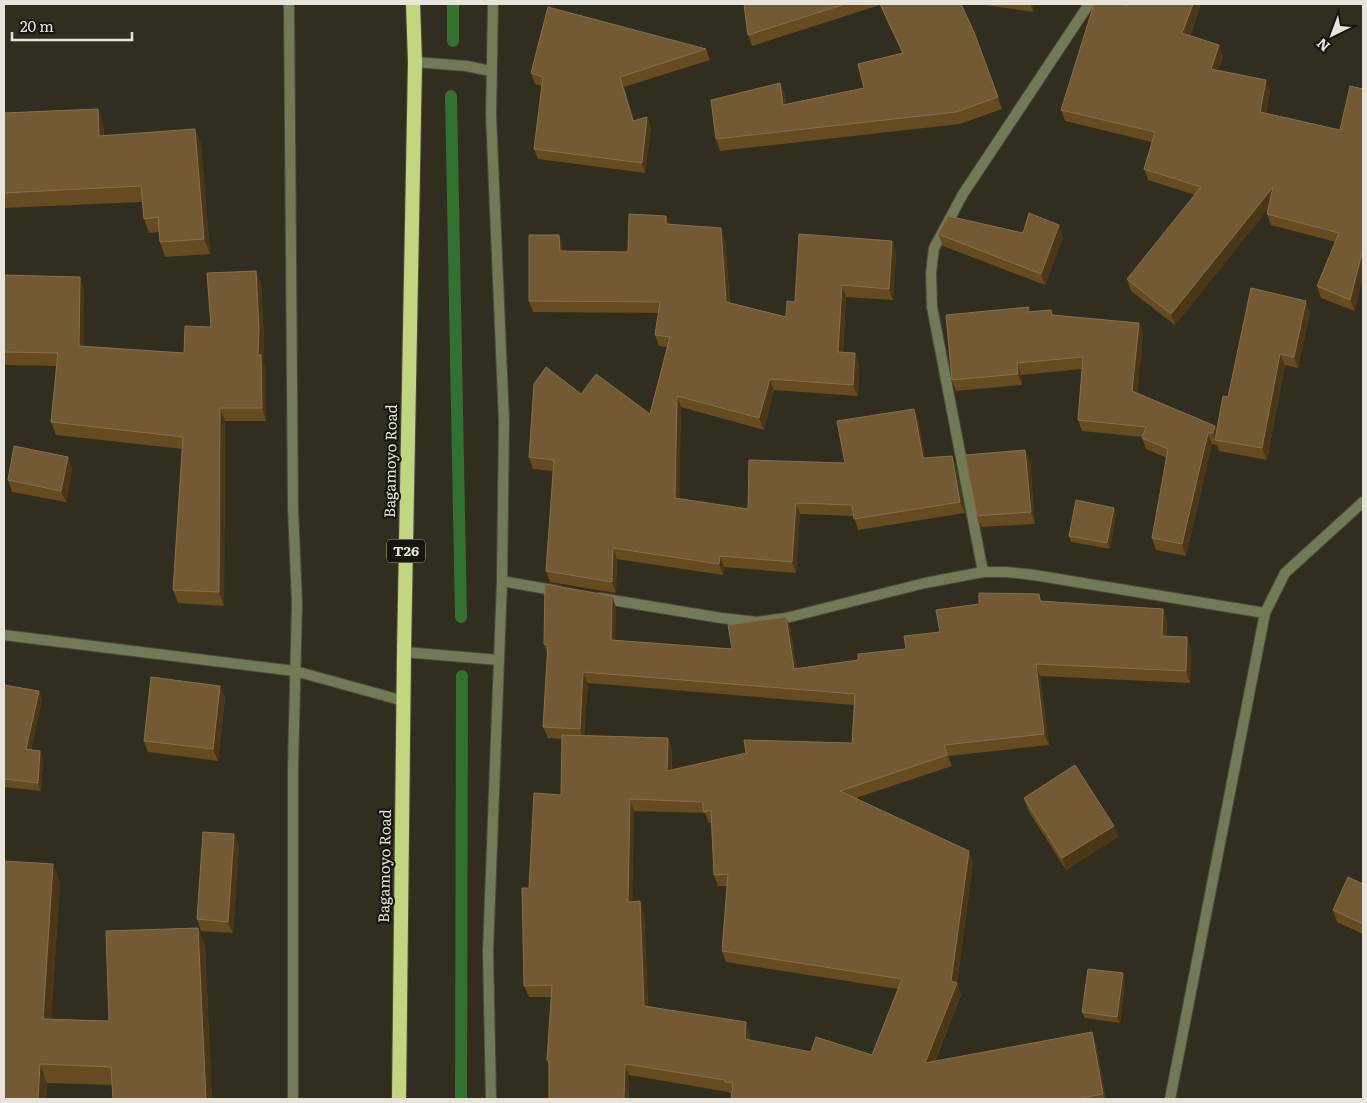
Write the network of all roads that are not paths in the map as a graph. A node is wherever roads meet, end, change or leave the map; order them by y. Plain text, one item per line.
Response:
1 (289, 4) edge
2 (413, 4) edge
3 (493, 4) edge
4 (1089, 4) edge
5 (414, 62) junction
6 (491, 71) junction
7 (1363, 502) edge
8 (983, 572) junction
9 (502, 581) junction
10 (568, 592) edge
11 (588, 596) edge
12 (1265, 613) junction
13 (4, 635) edge
14 (404, 652) junction
15 (499, 660) junction
16 (295, 671) junction
17 (404, 701) junction
18 (293, 1099) edge
19 (399, 1099) edge
20 (491, 1099) edge
21 (1170, 1099) edge

1 - 16 street
2 - 5 highway, Bagamoyo Road / T26
3 - 6 street
4 - 8 street
5 - 6 street
5 - 14 highway, Bagamoyo Road / T26
6 - 9 street
7 - 12 street
8 - 11 street
8 - 12 street
9 - 10 street
9 - 15 street
12 - 21 street
13 - 16 street
14 - 15 street
14 - 17 highway, Bagamoyo Road / T26
15 - 20 street
16 - 17 street
16 - 18 street
17 - 19 highway, Bagamoyo Road / T26

